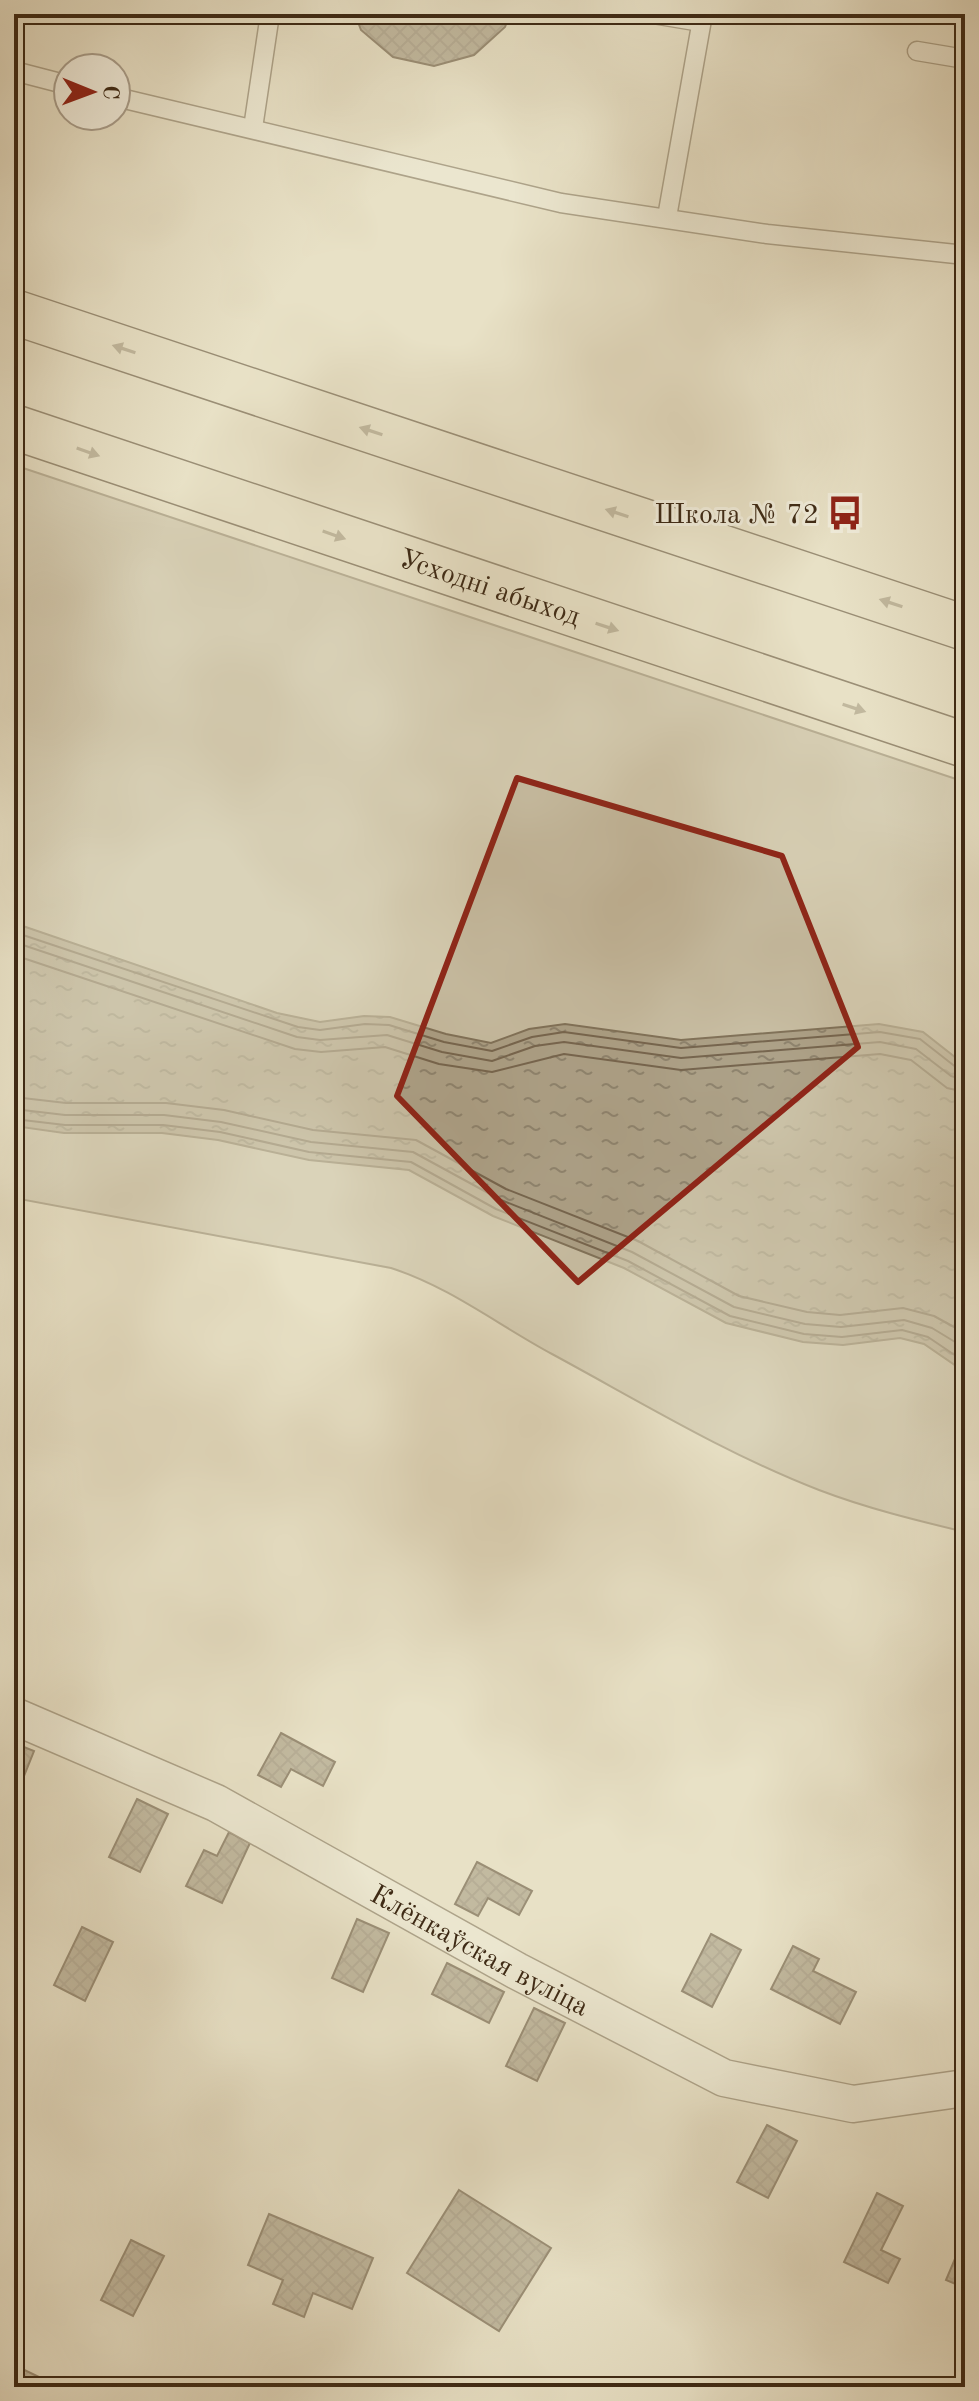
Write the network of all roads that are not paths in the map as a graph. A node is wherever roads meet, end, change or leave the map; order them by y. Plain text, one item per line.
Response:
1 (270, 14) edge
2 (653, 14) edge
3 (702, 18) edge
4 (917, 51) dead end
5 (965, 59) edge
6 (14, 71) edge
7 (52, 81) edge
8 (132, 101) edge
9 (253, 128) junction
10 (667, 217) junction
11 (965, 255) edge
12 (14, 312) edge
13 (14, 427) edge
14 (965, 628) edge
15 (965, 745) edge
16 (14, 1716) edge
17 (965, 2088) edge

1 - 9 lane
2 - 3 lane
3 - 10 lane
4 - 5 lane
6 - 7 lane
8 - 9 lane
9 - 10 lane
10 - 11 lane
14 -> 12 main road
13 -> 15 main road, Усходні абыход
16 - 17 street, Клёнкаўская вуліца

